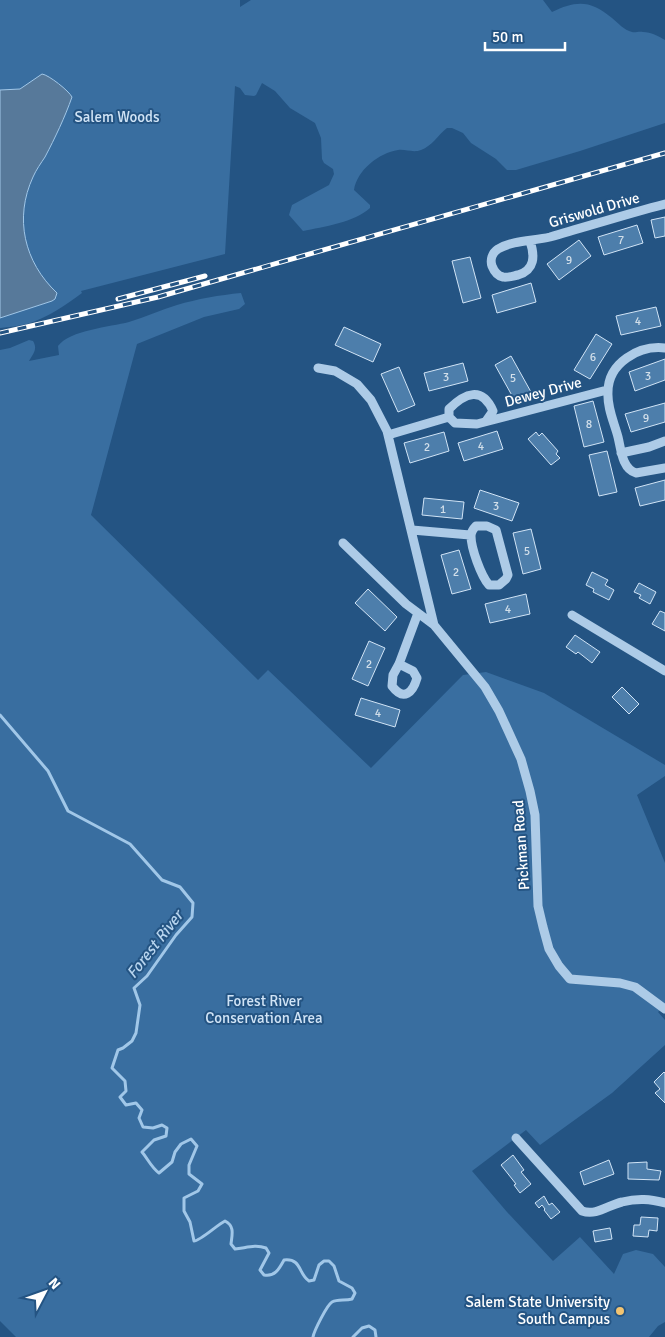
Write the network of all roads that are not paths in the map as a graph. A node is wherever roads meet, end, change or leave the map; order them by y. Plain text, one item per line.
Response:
1 (665, 204) edge
2 (530, 241) junction
3 (665, 348) edge
4 (318, 368) dead end
5 (608, 390) junction
6 (449, 418) junction
7 (486, 421) junction
8 (388, 435) junction
9 (665, 441) edge
10 (621, 452) junction
11 (665, 468) edge
12 (412, 530) junction
13 (470, 535) junction
14 (343, 543) dead end
15 (418, 613) junction
16 (572, 615) dead end
17 (434, 625) junction
18 (399, 664) dead end
19 (665, 671) edge
20 (665, 1009) edge
21 (516, 1138) dead end
22 (665, 1203) edge

1 - 2 street, Griswold Drive
2 - 2 street, Griswold Drive
3 - 5 street
4 - 8 street, Pickman Road
5 - 7 street, Dewey Drive
5 - 10 street
6 - 7 street, Dewey Drive
6 - 7 street, Dewey Drive
6 - 8 street, Dewey Drive
8 - 12 street, Pickman Road
9 - 10 street
10 - 11 street
12 - 13 street
12 - 17 street, Pickman Road
13 - 13 street
14 - 15 street, Pickman Road
15 - 17 street, Pickman Road
15 - 18 street
16 - 19 street
17 - 20 street, Pickman Road
21 - 22 street

